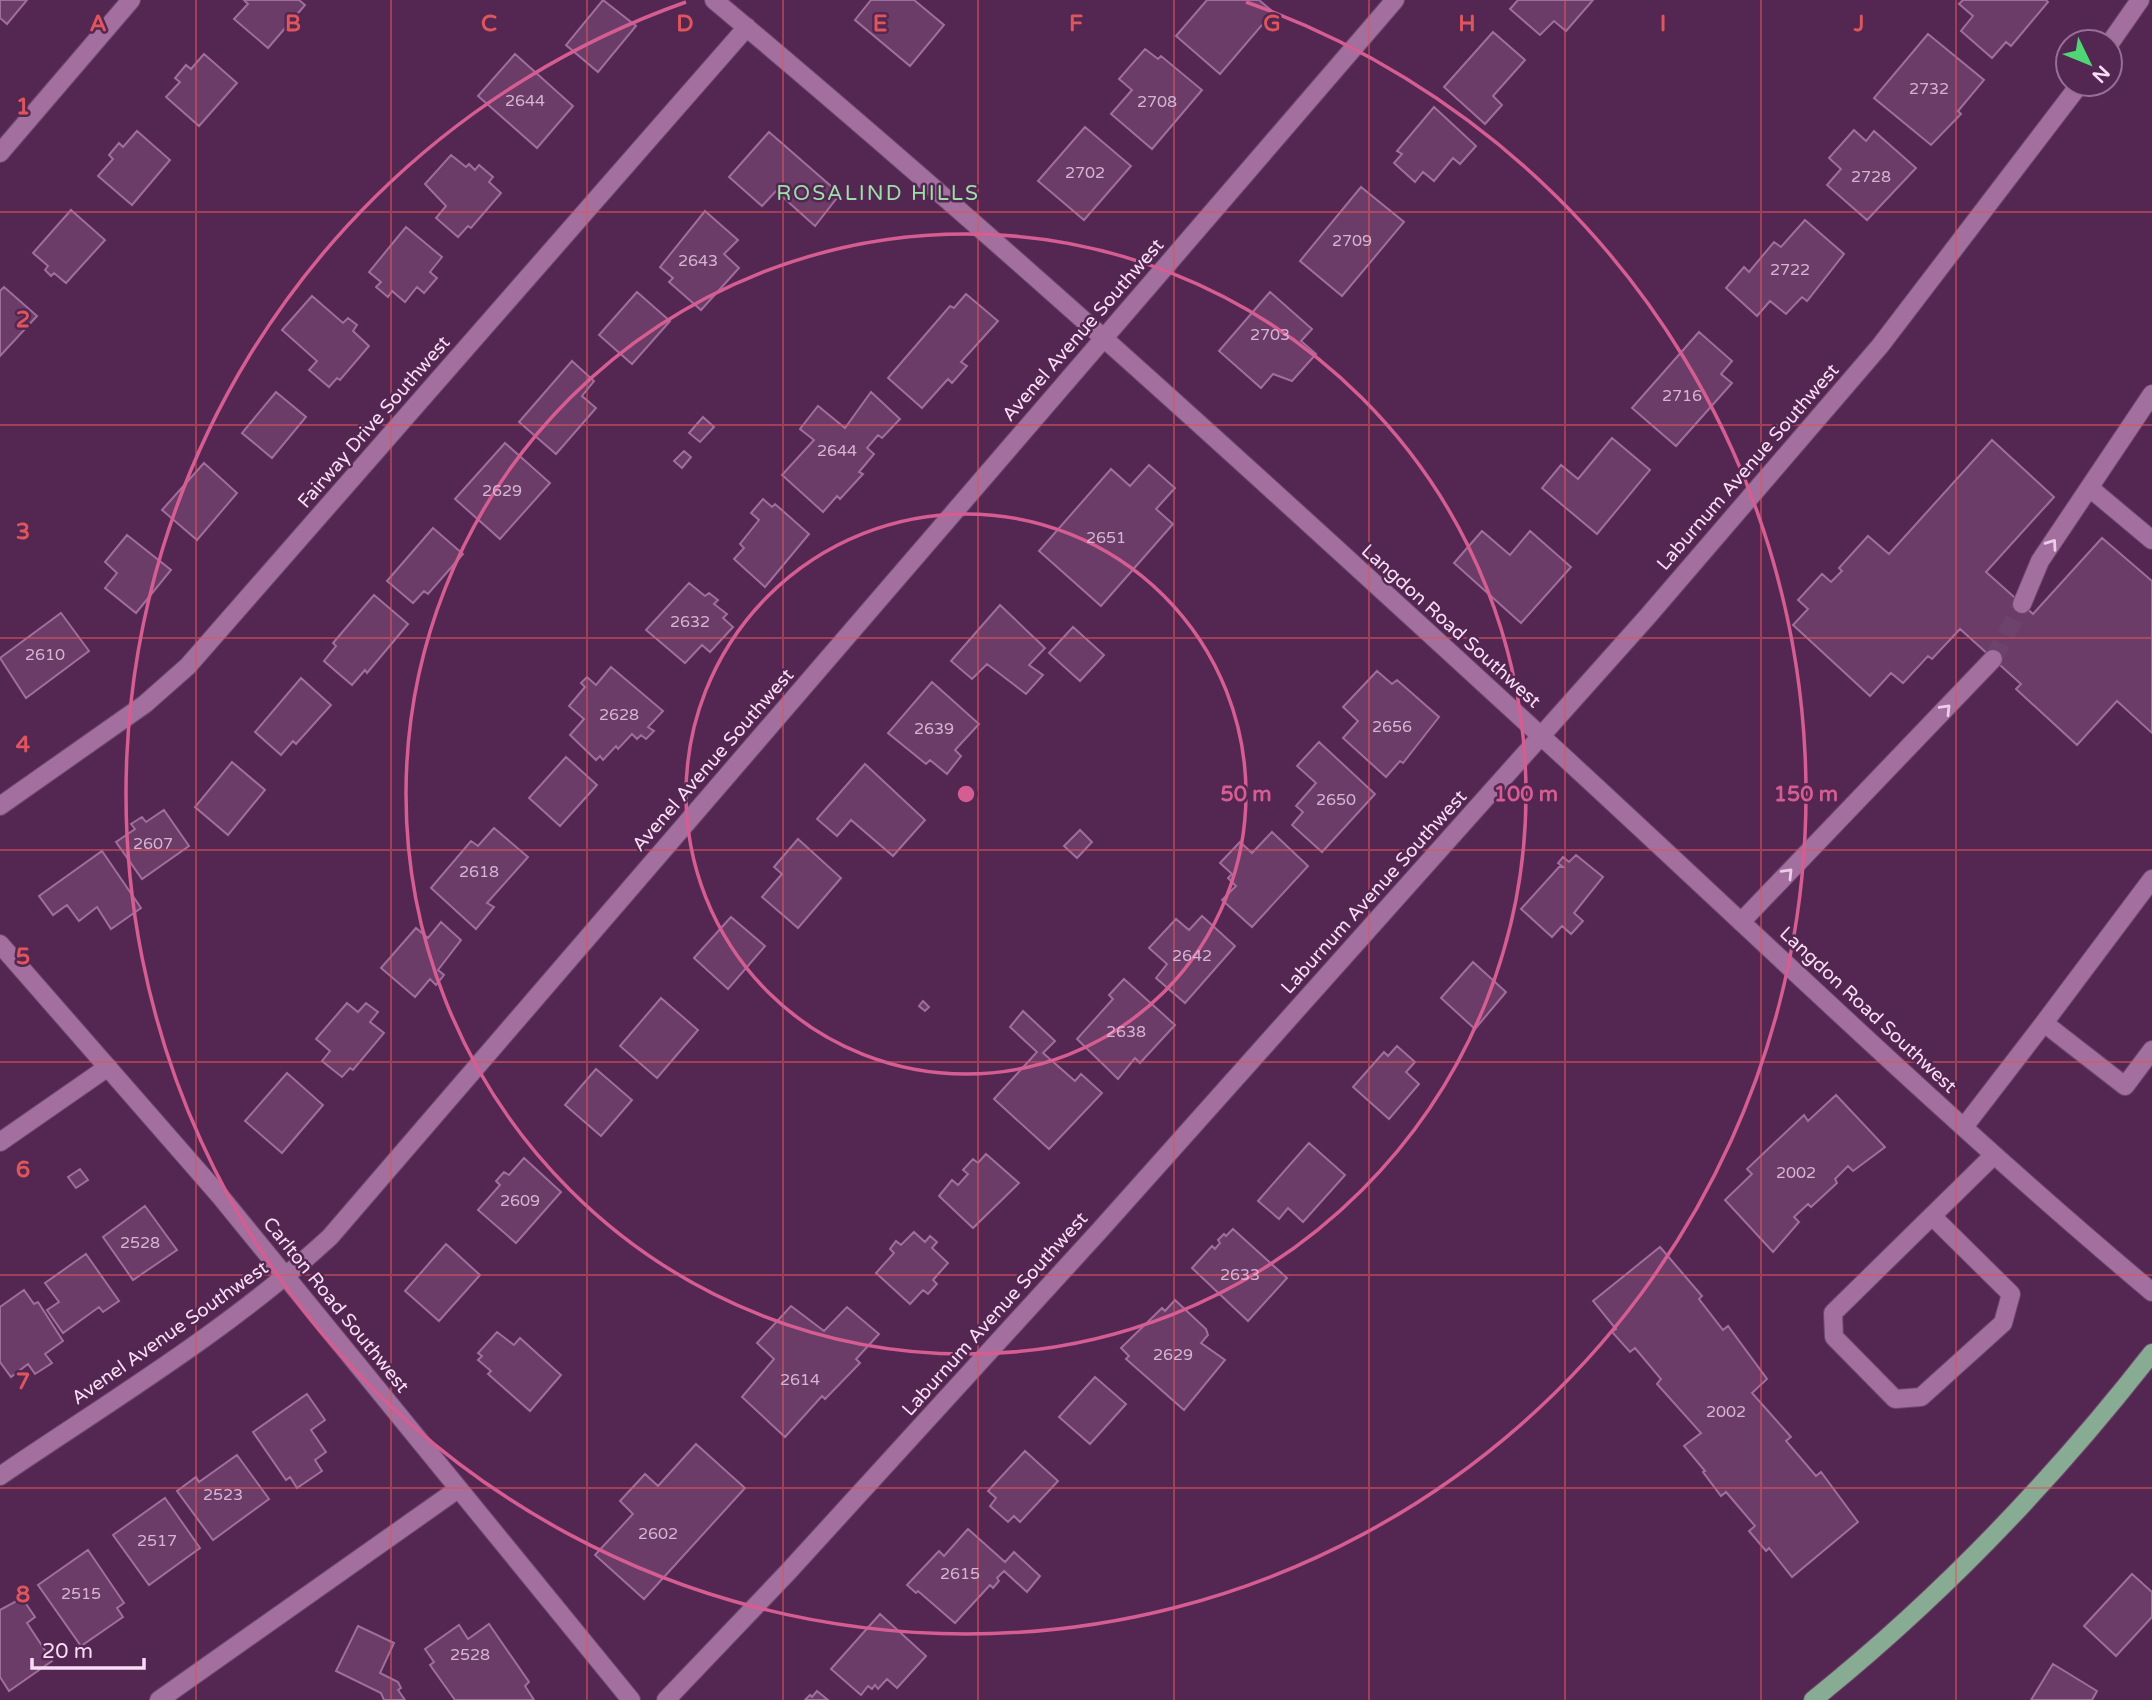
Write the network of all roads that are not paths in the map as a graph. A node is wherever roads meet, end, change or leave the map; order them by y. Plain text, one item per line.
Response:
1 (131, 0) edge
2 (714, 0) edge
3 (1395, 0) edge
4 (2140, 0) edge
5 (747, 27) junction
6 (2120, 28) edge
7 (2069, 98) edge
8 (0, 153) edge
9 (1103, 339) junction
10 (2152, 394) edge
11 (2091, 489) junction
12 (2152, 540) edge
13 (2022, 604) tunnel mouth
14 (1993, 659) tunnel mouth
15 (1542, 736) junction
16 (0, 806) edge
17 (2152, 879) edge
18 (1741, 922) junction
19 (0, 944) edge
20 (2045, 1023) junction
21 (2152, 1050) edge
22 (108, 1067) junction
23 (1965, 1127) junction
24 (0, 1142) edge
25 (1994, 1155) junction
26 (1933, 1216) junction
27 (286, 1277) junction
28 (2152, 1292) edge
29 (2152, 1353) edge
30 (0, 1476) edge
31 (458, 1489) junction
32 (159, 1700) edge
33 (631, 1700) edge
34 (666, 1700) edge
35 (1813, 1700) edge

1 - 8 street
2 - 5 street, Langdon Road Southwest
3 - 9 street, Avenel Avenue Southwest
4 - 6 street
5 - 9 street, Langdon Road Southwest
5 - 16 street, Fairway Drive Southwest
7 - 15 street, Laburnum Avenue Southwest
9 - 15 street, Langdon Road Southwest
9 - 27 street, Avenel Avenue Southwest
10 - 11 street
11 - 12 street
13 -> 11 street
18 -> 14 street
15 - 18 street, Langdon Road Southwest
15 - 34 street, Laburnum Avenue Southwest
17 - 20 street
18 - 23 street, Langdon Road Southwest
19 - 22 street, Carlton Road Southwest
20 - 21 street
20 - 23 street
22 - 24 street
22 - 27 street, Carlton Road Southwest
23 - 25 street, Langdon Road Southwest
25 - 26 street
25 - 28 street, Langdon Road Southwest
26 - 26 street
27 - 30 street, Avenel Avenue Southwest
27 - 31 street, Carlton Road Southwest
29 - 35 main road
31 - 32 street
31 - 33 street, Carlton Road Southwest

